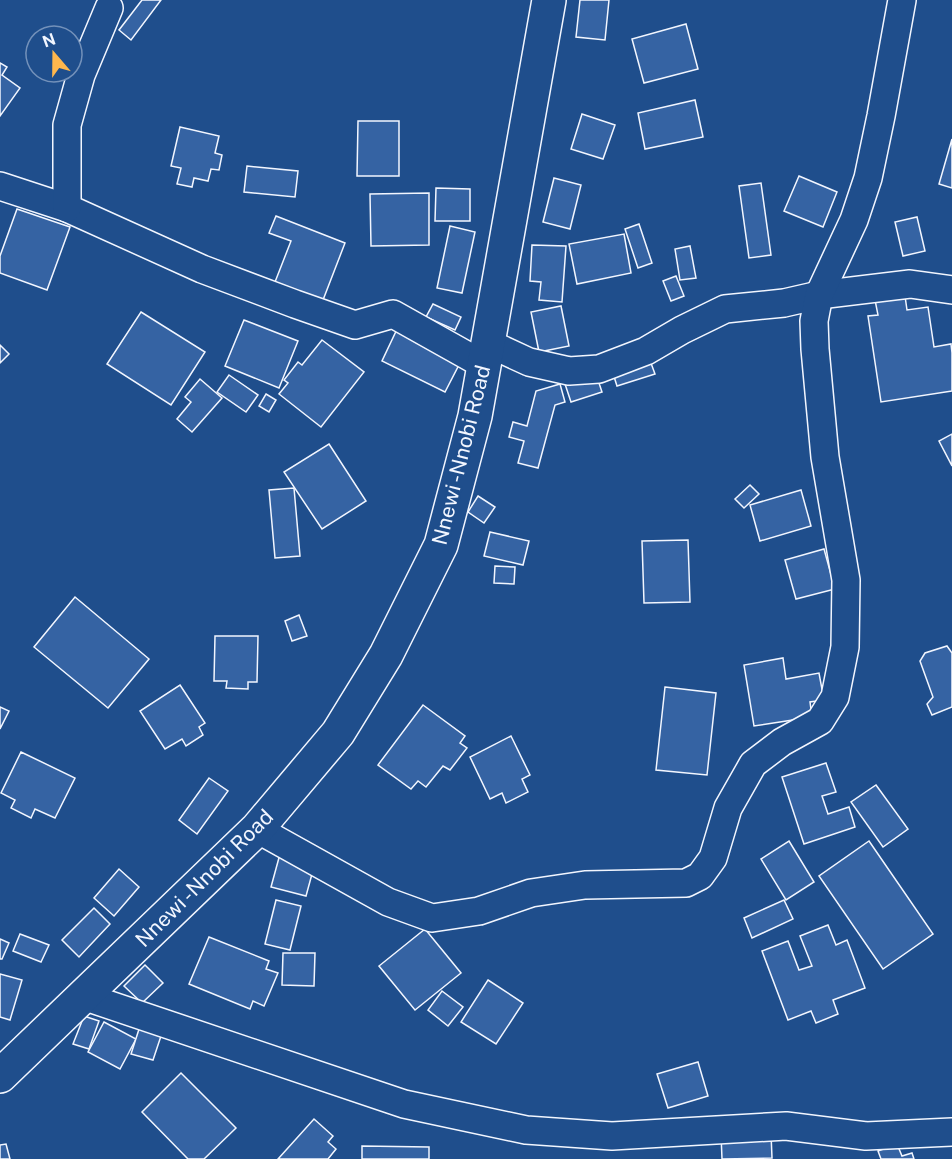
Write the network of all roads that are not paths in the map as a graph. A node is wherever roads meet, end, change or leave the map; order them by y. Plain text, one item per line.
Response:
1 (549, 0) edge
2 (902, 0) edge
3 (109, 8) dead end
4 (0, 186) edge
5 (67, 208) junction
6 (952, 290) edge
7 (819, 295) junction
8 (486, 354) junction
9 (257, 829) junction
10 (83, 996) junction
11 (0, 1076) edge
12 (952, 1132) edge
13 (866, 1148) edge

1 - 8 main road, Nnewi -Nnobi Road
2 - 7 street
3 - 5 street
4 - 5 street
5 - 8 street
6 - 7 street
7 - 8 street
7 - 9 street
8 - 9 main road, Nnewi -Nnobi Road
9 - 10 main road, Nnewi -Nnobi Road
10 - 11 main road, Nnewi -Nnobi Road
10 - 13 street
12 - 13 street

